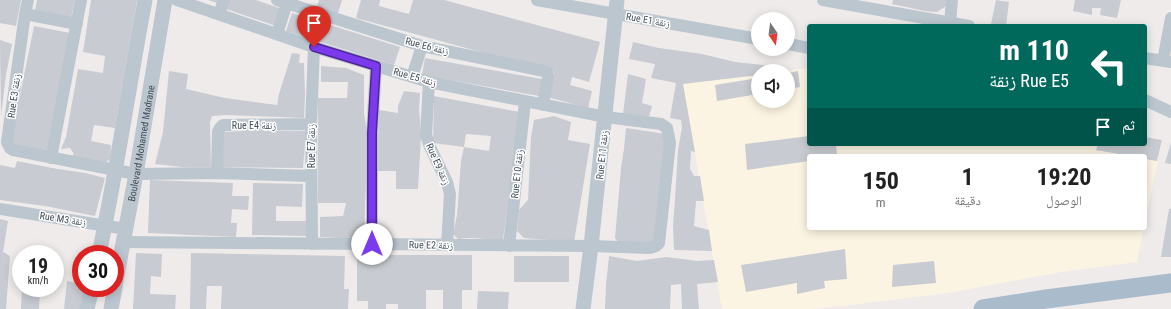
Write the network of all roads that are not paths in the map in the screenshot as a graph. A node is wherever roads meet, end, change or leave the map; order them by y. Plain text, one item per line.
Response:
1 (28, 0) edge
2 (81, 0) edge
3 (145, 0) edge
4 (165, 0) edge
5 (176, 0) edge
6 (224, 0) edge
7 (538, 0) edge
8 (823, 0) edge
9 (952, 0) edge
10 (282, 2) edge
11 (617, 7) edge
12 (24, 14) junction
13 (219, 14) junction
14 (1171, 18) edge
15 (950, 23) junction
16 (77, 24) junction
17 (956, 24) edge
18 (277, 34) junction
19 (751, 37) edge
20 (795, 45) edge
21 (422, 46) junction
22 (314, 47) junction
23 (807, 48) edge
24 (1147, 58) edge
25 (1167, 62) edge
26 (376, 66) junction
27 (412, 77) junction
28 (429, 82) junction
29 (1147, 101) edge
30 (525, 102) junction
31 (543, 105) junction
32 (1171, 112) edge
33 (606, 117) junction
34 (311, 124) junction
35 (52, 158) junction
36 (115, 171) junction
37 (217, 173) junction
38 (136, 174) junction
39 (311, 176) junction
40 (0, 209) edge
41 (105, 225) junction
42 (125, 236) junction
43 (660, 238) joint
44 (312, 244) junction
45 (372, 244) junction
46 (101, 245) edge
47 (123, 245) edge
48 (447, 245) junction
49 (509, 246) junction
50 (592, 246) junction
51 (1171, 283) edge
52 (90, 297) edge
53 (113, 297) edge
54 (87, 309) edge
55 (110, 309) edge
56 (583, 309) edge
57 (983, 309) edge

1 - 12 street, Rue E3 زنقة
2 - 16 street
3 - 36 street, Boulevard Mohamed Madrane
4 - 38 street, Boulevard Mohamed Madrane
5 - 13 street, Rue E5 زنقة
6 - 13 street
7 - 11 street, Rue E1 زنقة
8 - 15 street
9 - 15 street
10 - 18 street
10 - 21 street, Rue E6 زنقة
11 - 19 street, Rue E1 زنقة
11 - 33 street, Rue E11 زنقة
12 - 16 street
12 - 35 street, Rue E3 زنقة
13 - 18 street, Rue E5 زنقة
14 - 25 street
15 - 17 street
16 - 35 street
18 - 22 street, Rue E5 زنقة
20 - 23 street
21 - 27 street
21 - 31 street, Rue E6 زنقة
22 - 26 street, Rue E5 زنقة
22 - 34 street, Rue E7 زنقة
24 - 25 street
26 - 27 street, Rue E5 زنقة
26 - 45 street
27 - 28 street, Rue E5 زنقة
28 - 30 street, Rue E5 زنقة
28 - 48 street, Rue E9 زنقة
29 - 32 street
30 - 31 street, Rue E5 زنقة
30 - 49 street, Rue E10 زنقة
31 - 33 street, Rue E5 زنقة
33 - 43 street, Rue E5 زنقة
33 - 50 street, Rue E11 زنقة
34 - 37 street, Rue E4 زنقة
34 - 39 street, Rue E7 زنقة
35 - 36 street, Rue E3 زنقة
36 - 38 street
36 - 41 street, Boulevard Mohamed Madrane
37 - 38 street
37 - 39 street
38 - 42 street, Boulevard Mohamed Madrane
39 - 44 street, Rue E7 زنقة
40 - 41 street, Rue M3 زنقة
41 - 42 street, Rue M3 زنقة
41 - 46 street, Boulevard Mohamed Madrane
42 - 44 street, Rue E2 زنقة
42 - 47 street, Boulevard Mohamed Madrane
43 - 50 street, Rue E2 زنقة
44 - 45 street, Rue E2 زنقة
45 - 48 street, Rue E2 زنقة
48 - 49 street, Rue E2 زنقة
49 - 50 street, Rue E2 زنقة
50 - 56 street, Rue E11 زنقة
51 - 57 main road
52 - 54 street
53 - 55 street, Boulevard Mohamed Madrane

